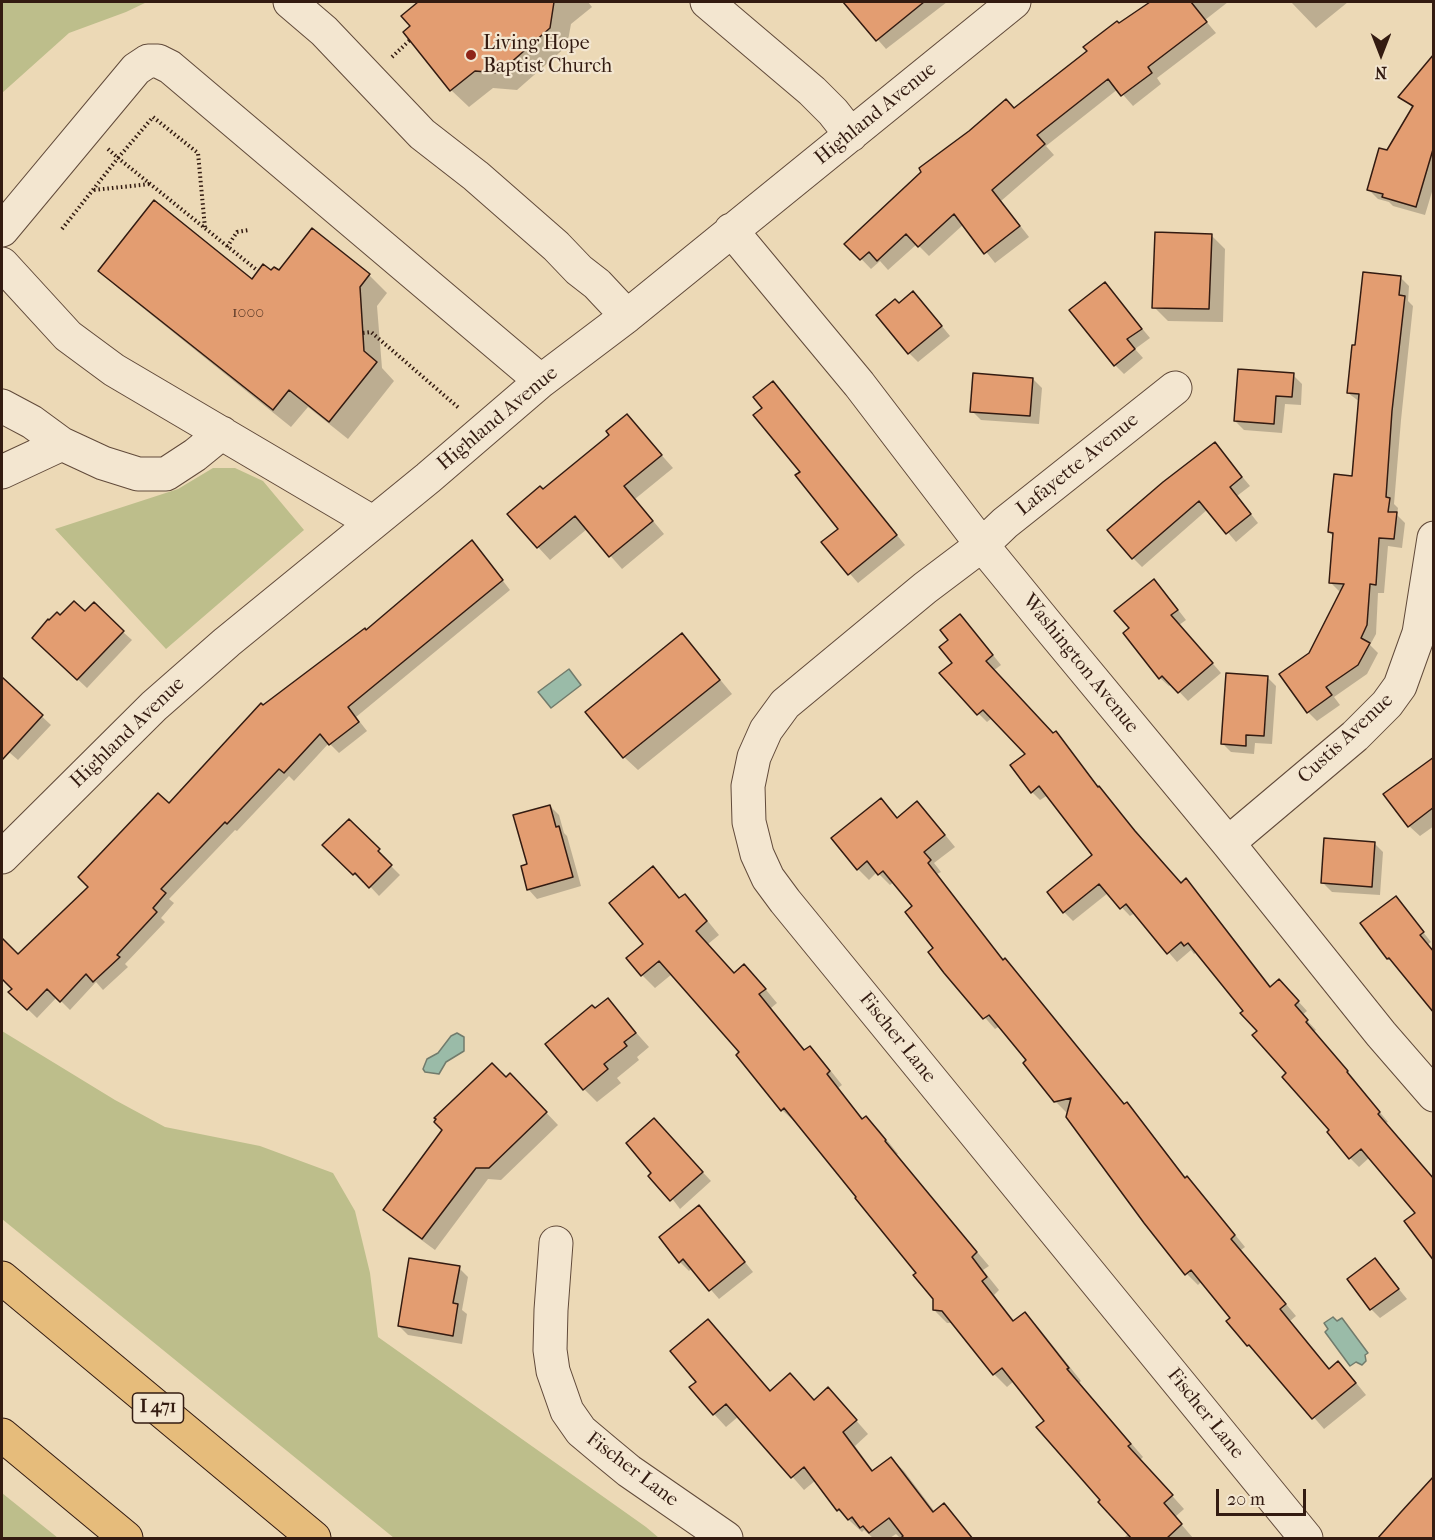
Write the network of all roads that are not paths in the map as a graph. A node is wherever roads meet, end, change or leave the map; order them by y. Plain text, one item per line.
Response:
1 (290, 2) edge
2 (707, 2) edge
3 (1014, 2) edge
4 (851, 135) junction
5 (2, 230) edge
6 (731, 231) junction
7 (2, 264) edge
8 (627, 316) junction
9 (541, 381) junction
10 (1175, 388) dead end
11 (2, 406) edge
12 (222, 433) junction
13 (62, 444) junction
14 (2, 472) edge
15 (372, 522) junction
16 (1434, 538) edge
17 (982, 545) junction
18 (1228, 843) junction
19 (2, 857) edge
20 (1434, 1095) edge
21 (556, 1243) dead end
22 (2, 1278) edge
23 (2, 1435) edge
24 (126, 1539) edge
25 (314, 1539) edge
26 (726, 1539) edge
27 (1306, 1539) edge

1 - 8 street
2 - 4 street
3 - 4 street, Highland Avenue
4 - 6 street, Highland Avenue
5 - 9 street
6 - 8 street, Highland Avenue
6 - 17 street, Washington Avenue
7 - 12 street
8 - 9 street, Highland Avenue
9 - 15 street, Highland Avenue
10 - 17 street, Lafayette Avenue
11 - 13 street
12 - 13 street
12 - 15 street
13 - 14 street
15 - 19 street, Highland Avenue
16 - 18 street, Custis Avenue
17 - 18 street, Washington Avenue
17 - 27 street, Fischer Lane
18 - 20 street, Washington Avenue
21 - 26 street, Fischer Lane
22 - 25 highway, I 471
23 - 24 highway

